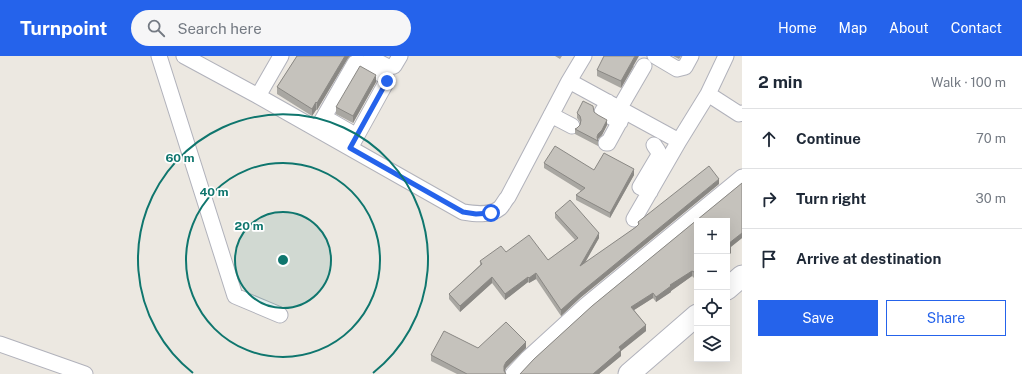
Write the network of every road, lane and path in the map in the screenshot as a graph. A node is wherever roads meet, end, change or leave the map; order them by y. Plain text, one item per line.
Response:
1 (159, 56) edge
2 (184, 56) edge
3 (281, 56) edge
4 (368, 56) edge
5 (400, 56) edge
6 (584, 56) edge
7 (691, 56) edge
8 (726, 56) edge
9 (649, 61) edge
10 (569, 81) junction
11 (708, 94) junction
12 (258, 96) junction
13 (611, 110) junction
14 (742, 113) edge
15 (551, 115) junction
16 (320, 123) junction
17 (572, 126) dead end
18 (679, 141) junction
19 (354, 142) junction
20 (606, 143) dead end
21 (654, 145) dead end
22 (742, 177) edge
23 (645, 190) junction
24 (630, 217) dead end
25 (280, 315) dead end
26 (694, 318) edge
27 (2, 347) edge
28 (85, 374) edge
29 (513, 374) edge
30 (629, 374) edge

1 - 25 street
2 - 12 street
3 - 12 street
4 - 5 street
6 - 10 street
7 - 9 street
8 - 11 street
9 - 13 street
10 - 13 street
10 - 15 street
11 - 14 street
11 - 18 street
12 - 16 street
13 - 18 street
13 - 20 street
15 - 17 street
15 - 19 street
16 - 19 street
16 - 19 street
18 - 23 street
21 - 23 street
22 - 29 street
23 - 24 street
26 - 30 street
27 - 28 street

